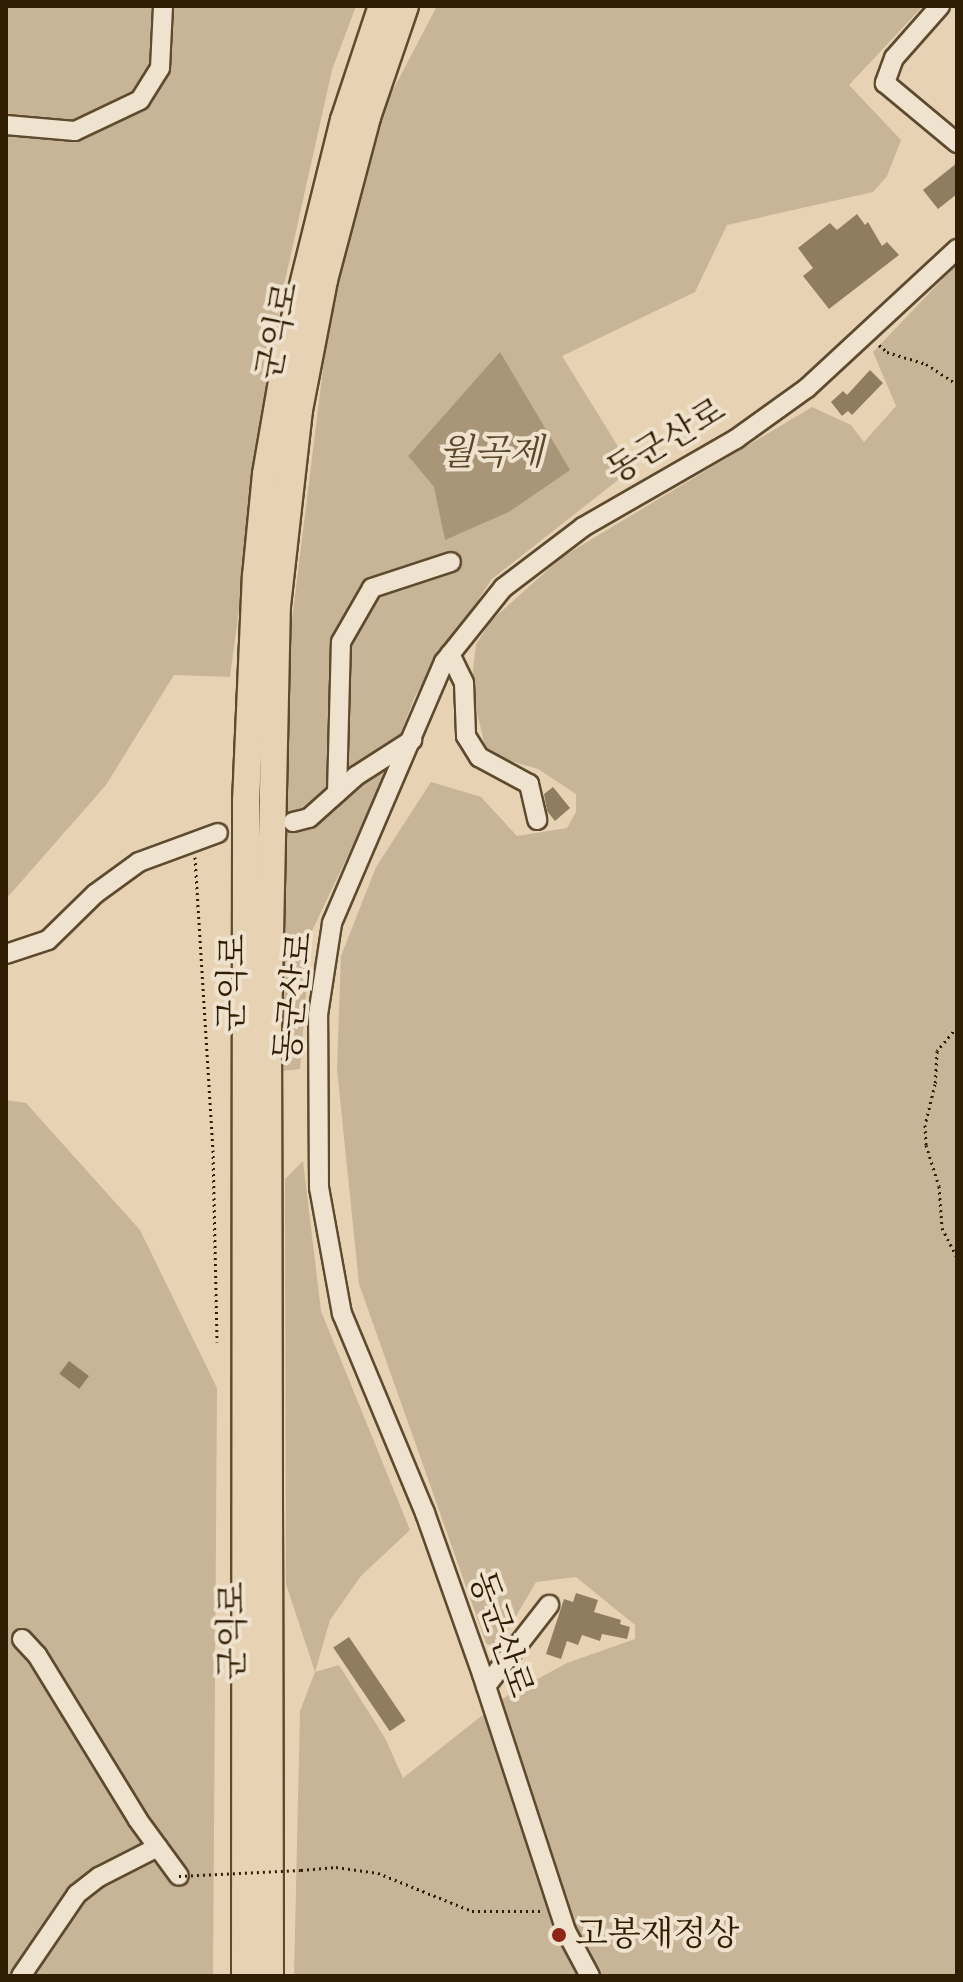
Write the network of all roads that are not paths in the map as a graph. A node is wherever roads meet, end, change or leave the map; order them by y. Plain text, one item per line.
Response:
1 (163, 6) edge
2 (382, 6) edge
3 (405, 6) edge
4 (940, 6) edge
5 (6, 125) edge
6 (957, 143) edge
7 (957, 249) edge
8 (451, 562) dead end
9 (450, 654) junction
10 (412, 740) junction
11 (337, 793) junction
12 (537, 820) dead end
13 (293, 822) dead end
14 (218, 833) dead end
15 (6, 954) edge
16 (549, 1605) dead end
17 (22, 1639) dead end
18 (486, 1686) junction
19 (158, 1847) junction
20 (179, 1876) road end
21 (21, 1976) edge
22 (245, 1976) edge
23 (270, 1976) edge
24 (590, 1976) edge

1 - 5 street
2 - 22 highway, 군익로
3 - 23 highway, 군익로
4 - 6 street
7 - 9 street, 동군산로
8 - 11 street
9 - 10 street, 동군산로
9 - 12 street
10 - 11 street
10 - 18 street, 동군산로
11 - 13 street
14 - 15 street
16 - 18 street
17 - 19 street
18 - 24 street, 동군산로
19 - 20 street
19 - 21 street

